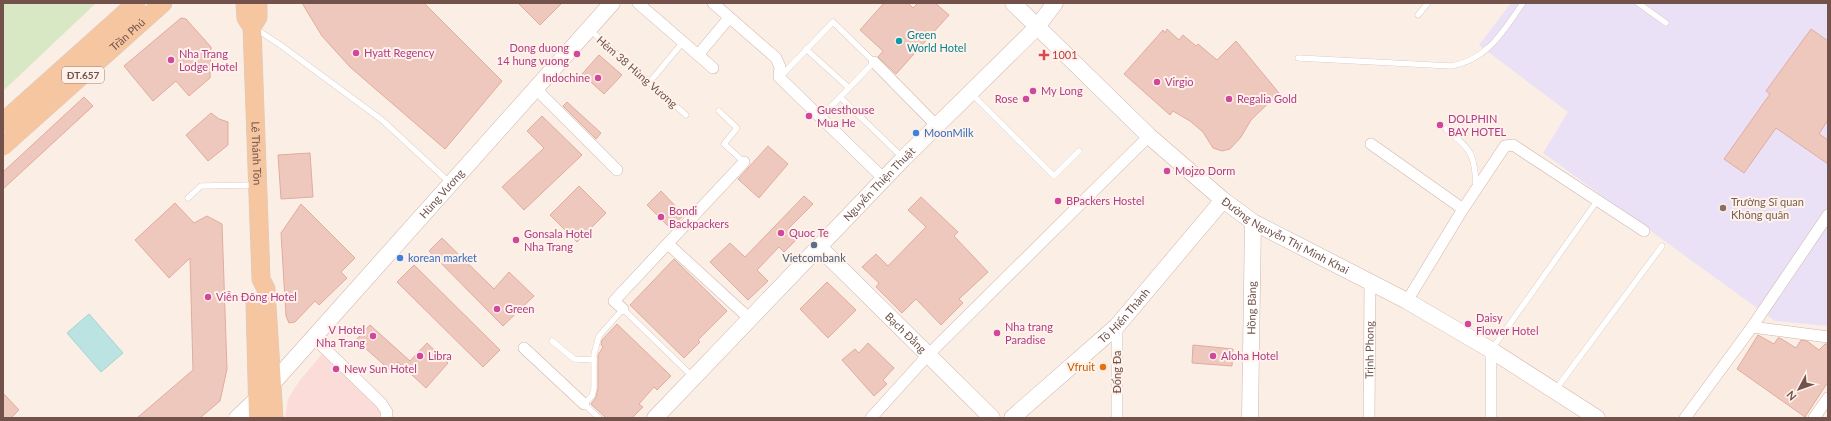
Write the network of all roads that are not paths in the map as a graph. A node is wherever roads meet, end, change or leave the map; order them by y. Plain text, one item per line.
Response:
1 (136, 3) edge
2 (163, 3) edge
3 (612, 3) edge
4 (638, 3) edge
5 (713, 3) edge
6 (1013, 3) edge
7 (1055, 3) edge
8 (1428, 3) edge
9 (1524, 3) edge
10 (1638, 3) edge
11 (247, 5) edge
12 (1418, 15) dead end
13 (730, 18) junction
14 (1666, 23) dead end
15 (1037, 27) junction
16 (252, 28) junction
17 (588, 29) junction
18 (683, 42) junction
19 (806, 49) junction
20 (698, 55) junction
21 (1298, 58) dead end
22 (874, 62) junction
23 (713, 68) dead end
24 (779, 77) junction
25 (649, 83) junction
26 (849, 88) junction
27 (536, 89) junction
28 (971, 92) junction
29 (840, 98) junction
30 (719, 111) dead end
31 (686, 115) dead end
32 (820, 118) junction
33 (3, 122) edge
34 (937, 126) junction
35 (1446, 129) dead end
36 (1149, 136) junction
37 (1371, 144) dead end
38 (3, 146) edge
39 (1079, 151) dead end
40 (904, 159) junction
41 (744, 162) joint
42 (617, 170) dead end
43 (884, 179) junction
44 (451, 184) junction
45 (258, 185) junction
46 (1477, 189) junction
47 (188, 198) dead end
48 (1224, 200) junction
49 (1597, 201) junction
50 (1463, 209) junction
51 (1828, 215) edge
52 (1253, 222) junction
53 (1644, 231) dead end
54 (668, 244) junction
55 (1662, 246) dead end
56 (819, 247) junction
57 (261, 279) junction
58 (1370, 282) junction
59 (1407, 301) junction
60 (624, 309) junction
61 (750, 319) junction
62 (1117, 326) junction
63 (1752, 327) junction
64 (313, 337) junction
65 (1828, 337) edge
66 (552, 341) dead end
67 (524, 348) dead end
68 (1491, 350) junction
69 (928, 355) junction
70 (594, 360) junction
71 (694, 378) junction
72 (272, 384) junction
73 (1554, 391) junction
74 (1828, 398) edge
75 (257, 399) junction
76 (584, 404) junction
77 (662, 416) edge
78 (237, 418) edge
79 (258, 418) edge
80 (274, 418) edge
81 (386, 418) edge
82 (599, 418) edge
83 (871, 418) edge
84 (992, 418) edge
85 (1012, 418) edge
86 (1117, 418) edge
87 (1250, 418) edge
88 (1369, 418) edge
89 (1490, 418) edge
90 (1597, 418) edge
91 (1685, 418) edge
92 (1814, 418) edge

1 - 33 main road, Trần Phú / ĐT.657
2 - 38 main road, Trần Phú / ĐT.657
3 - 17 street, Hùng Vương
4 - 18 street
5 - 13 street
6 - 15 street, Đường Nguyễn Thị Minh Khai
7 - 15 street, Nguyễn Thiện Thuật
8 - 12 lane
9 - 21 lane
10 - 14 lane
11 - 16 main road, Lê Thánh Tôn
13 - 20 street
13 - 24 street
15 - 28 street, Nguyễn Thiện Thuật
15 - 36 street, Đường Nguyễn Thị Minh Khai
16 - 44 lane
16 - 45 main road, Lê Thánh Tôn
17 - 25 lane, Hẻm 38 Hùng Vương
17 - 27 street, Hùng Vương
18 - 20 street
18 - 25 lane
19 - 22 lane
19 - 24 lane
19 - 26 lane
20 - 23 street
22 - 26 lane
22 - 34 street
24 - 32 street
25 - 31 lane, Hẻm 38 Hùng Vương
26 - 29 lane
27 - 42 street
27 - 44 street, Hùng Vương
28 - 34 street, Nguyễn Thiện Thuật
28 - 39 lane
29 - 32 lane
29 - 40 lane
30 - 41 lane
32 - 43 street
34 - 40 street, Nguyễn Thiện Thuật
35 - 46 lane
36 - 48 street, Đường Nguyễn Thị Minh Khai
36 - 69 street
37 - 50 street
40 - 43 street, Nguyễn Thiện Thuật
41 - 54 street
43 - 56 street, Nguyễn Thiện Thuật
44 - 64 street, Hùng Vương
45 - 47 lane
45 - 57 main road, Lê Thánh Tôn
46 - 49 street
46 - 50 street
48 - 52 street, Đường Nguyễn Thị Minh Khai
48 - 62 street, Tô Hiến Thành
49 - 53 street
49 - 68 lane
50 - 59 street
51 - 63 street
52 - 58 street, Đường Nguyễn Thị Minh Khai
52 - 87 street, Hồng Bàng
54 - 60 street
54 - 61 street
55 - 73 lane
56 - 61 street, Nguyễn Thiện Thuật
56 - 69 street, Bạch Đằng
57 - 72 main road, Lê Thánh Tôn
57 - 75 main road, Lê Thánh Tôn
58 - 59 street, Đường Nguyễn Thị Minh Khai
58 - 88 street, Trịnh Phong
59 - 68 street, Đường Nguyễn Thị Minh Khai
60 - 70 lane
60 - 71 lane
61 - 71 street, Nguyễn Thiện Thuật
62 - 85 street, Tô Hiến Thành
62 - 86 street, Đống Đa
63 - 65 street
63 - 91 street
64 - 72 street, Hùng Vương
64 - 81 street
66 - 70 lane
67 - 76 street
68 - 73 street, Đường Nguyễn Thị Minh Khai
68 - 89 street
69 - 83 street
69 - 84 street, Bạch Đằng
70 - 76 lane
71 - 77 street, Nguyễn Thiện Thuật
72 - 75 main road
72 - 80 main road, Lê Thánh Tôn
73 - 90 street, Đường Nguyễn Thị Minh Khai
74 - 92 street
75 - 78 street
75 - 79 main road, Lê Thánh Tôn
76 - 82 lane

